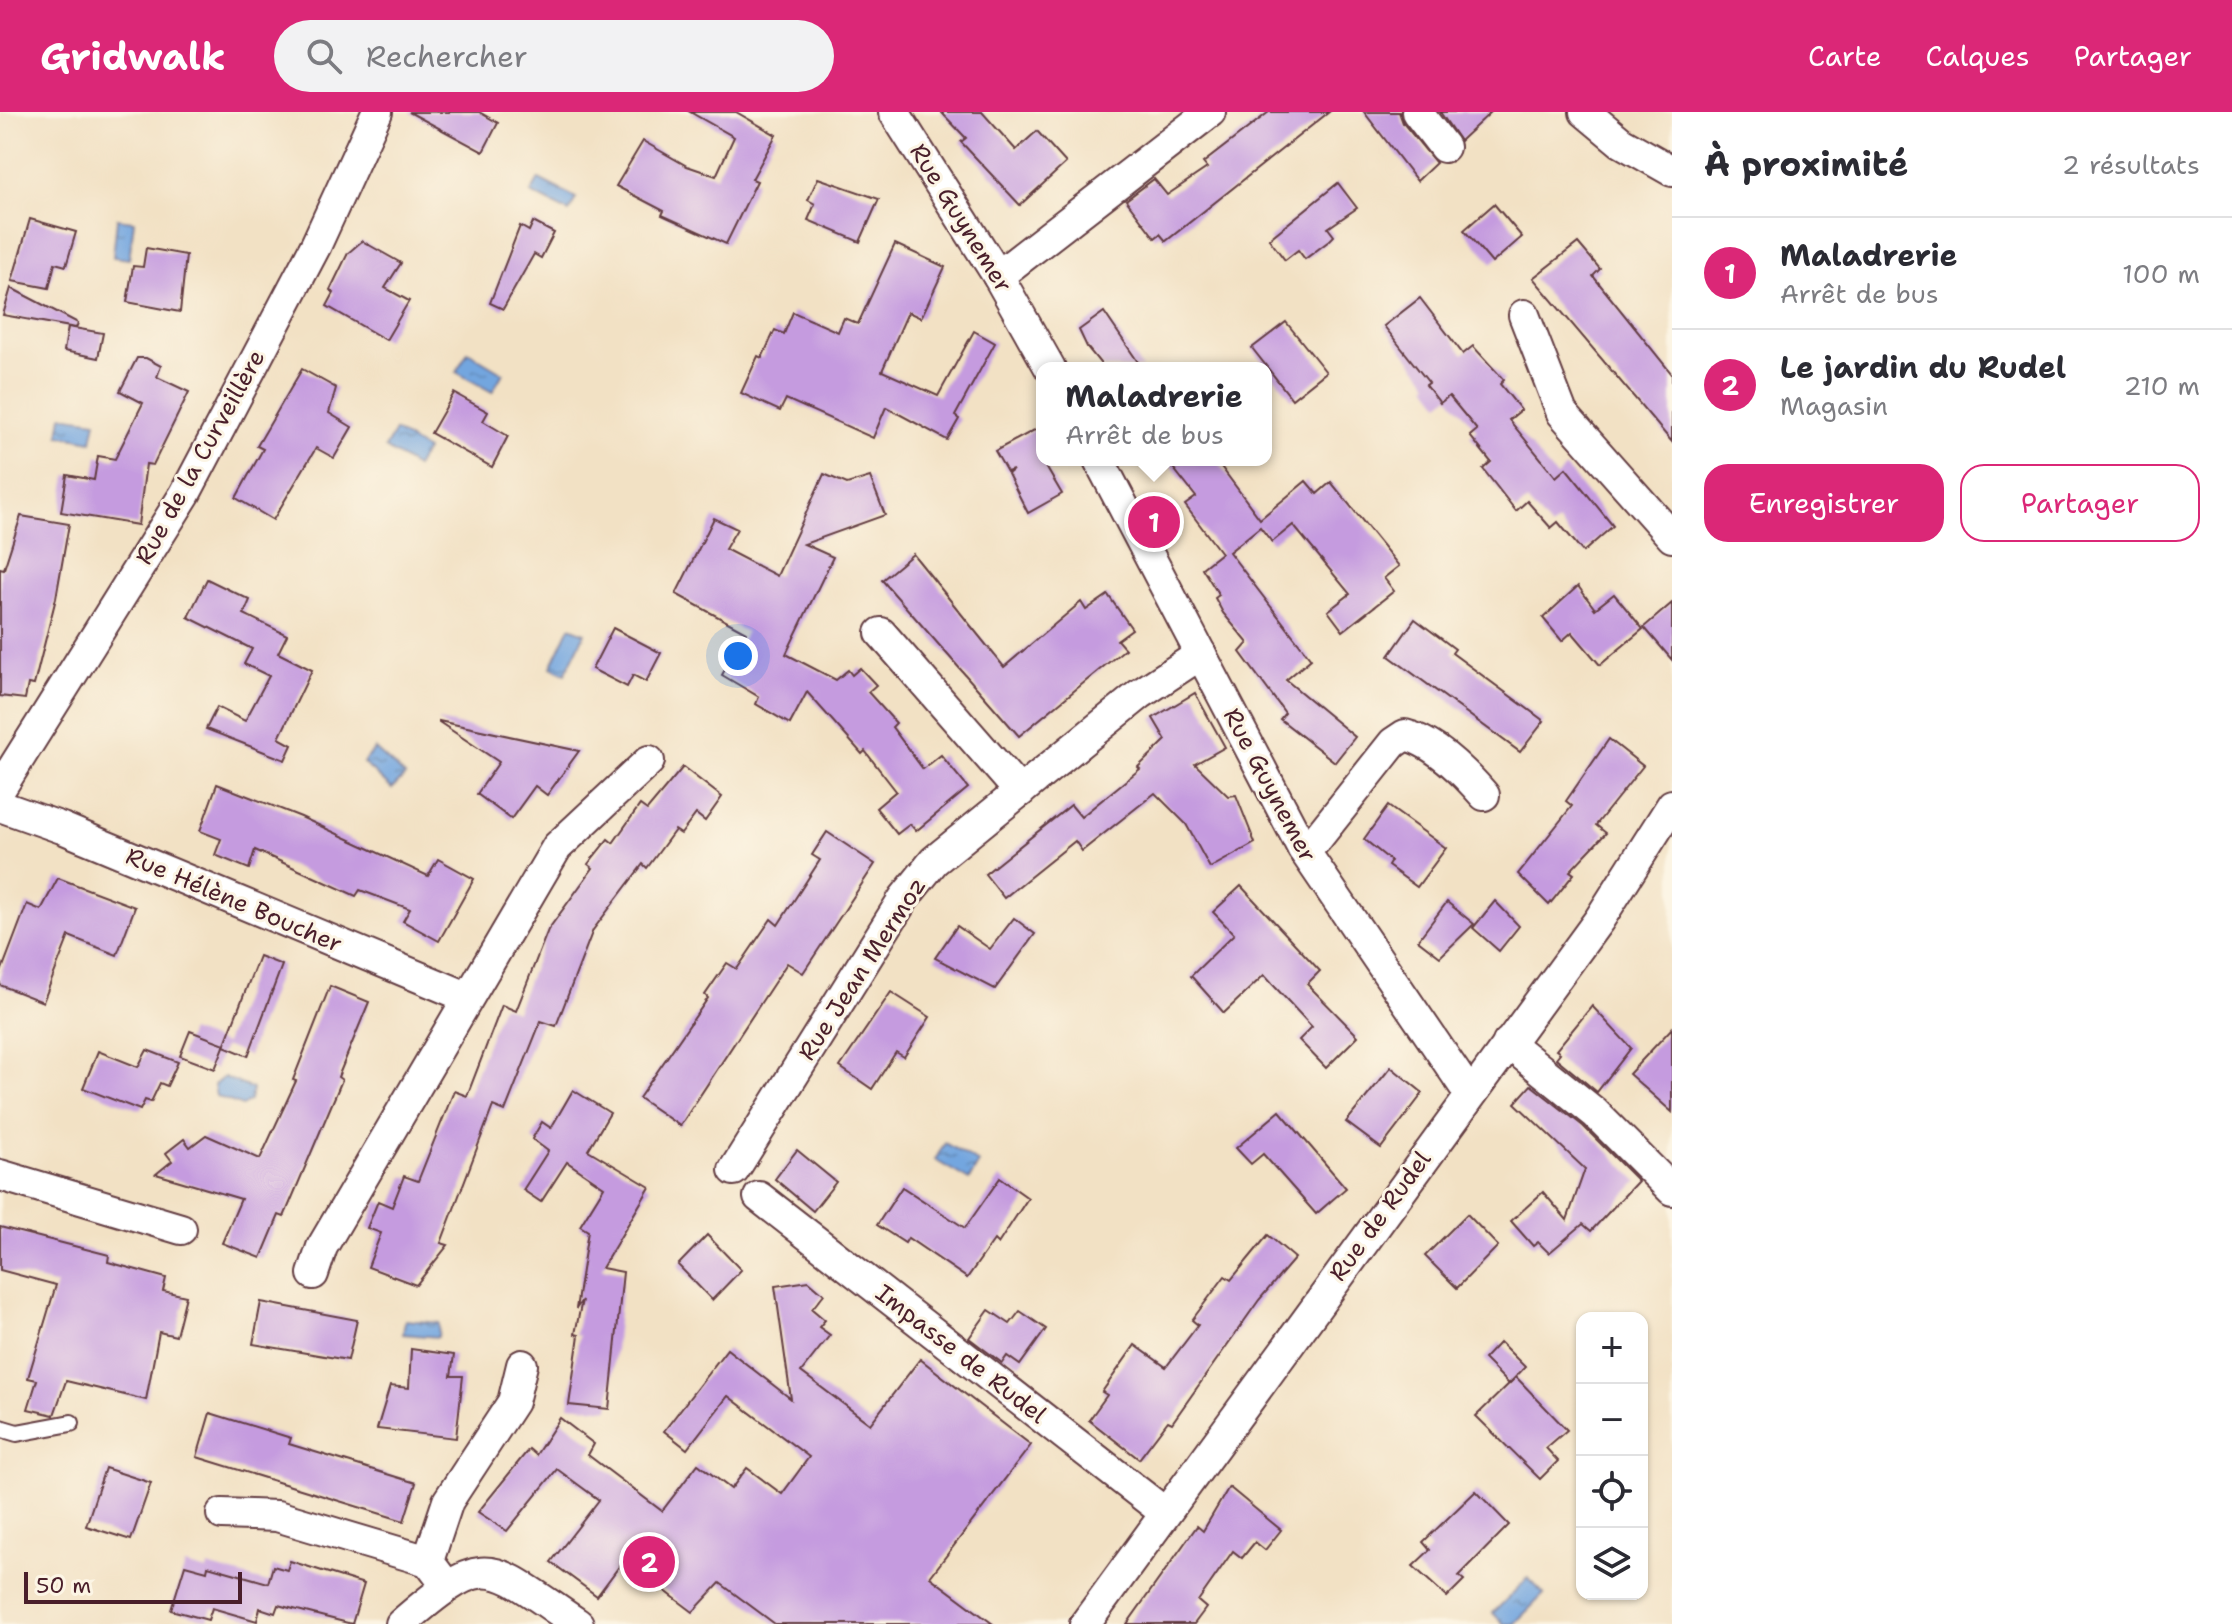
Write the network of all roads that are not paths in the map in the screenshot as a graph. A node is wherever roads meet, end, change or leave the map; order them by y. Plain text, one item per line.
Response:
1 (377, 112) edge
2 (894, 112) edge
3 (1210, 112) edge
4 (1417, 112) edge
5 (1585, 112) edge
6 (1444, 147) dead end
7 (1672, 171) edge
8 (998, 276) junction
9 (1524, 315) dead end
10 (1047, 362) edge
11 (1102, 466) edge
12 (1672, 537) edge
13 (881, 633) dead end
14 (1201, 654) junction
15 (649, 761) dead end
16 (0, 789) edge
17 (1020, 792) junction
18 (1484, 795) dead end
19 (1672, 805) edge
20 (0, 806) edge
21 (1303, 849) junction
22 (467, 997) junction
23 (1508, 1043) junction
24 (1469, 1093) junction
25 (734, 1170) dead end
26 (0, 1175) edge
27 (1672, 1190) edge
28 (759, 1197) dead end
29 (181, 1229) dead end
30 (313, 1274) dead end
31 (522, 1365) dead end
32 (71, 1423) dead end
33 (0, 1428) edge
34 (1164, 1512) junction
35 (222, 1514) dead end
36 (428, 1561) junction
37 (446, 1585) junction
38 (401, 1624) edge
39 (578, 1624) edge
40 (1085, 1624) edge

1 - 16 street, Rue de la Curveillère
2 - 8 street, Rue Guynemer
3 - 8 street
4 - 6 street
5 - 7 street
8 - 10 street, Rue Guynemer
9 - 12 street
11 - 14 street, Rue Guynemer
13 - 17 street
14 - 17 street, Rue Jean Mermoz
14 - 21 street, Rue Guynemer
15 - 22 street
17 - 25 street, Rue Jean Mermoz
18 - 21 street
19 - 23 street, Rue de Rudel
20 - 22 street, Rue Hélène Boucher
21 - 24 street, Rue Guynemer
22 - 30 street
23 - 24 street, Rue de Rudel
23 - 27 street
24 - 34 street, Rue de Rudel
26 - 29 street
28 - 34 street, Impasse de Rudel
31 - 36 street
32 - 33 lane
34 - 40 street, Rue de Rudel
35 - 36 street
36 - 37 street
37 - 38 street
37 - 39 street

